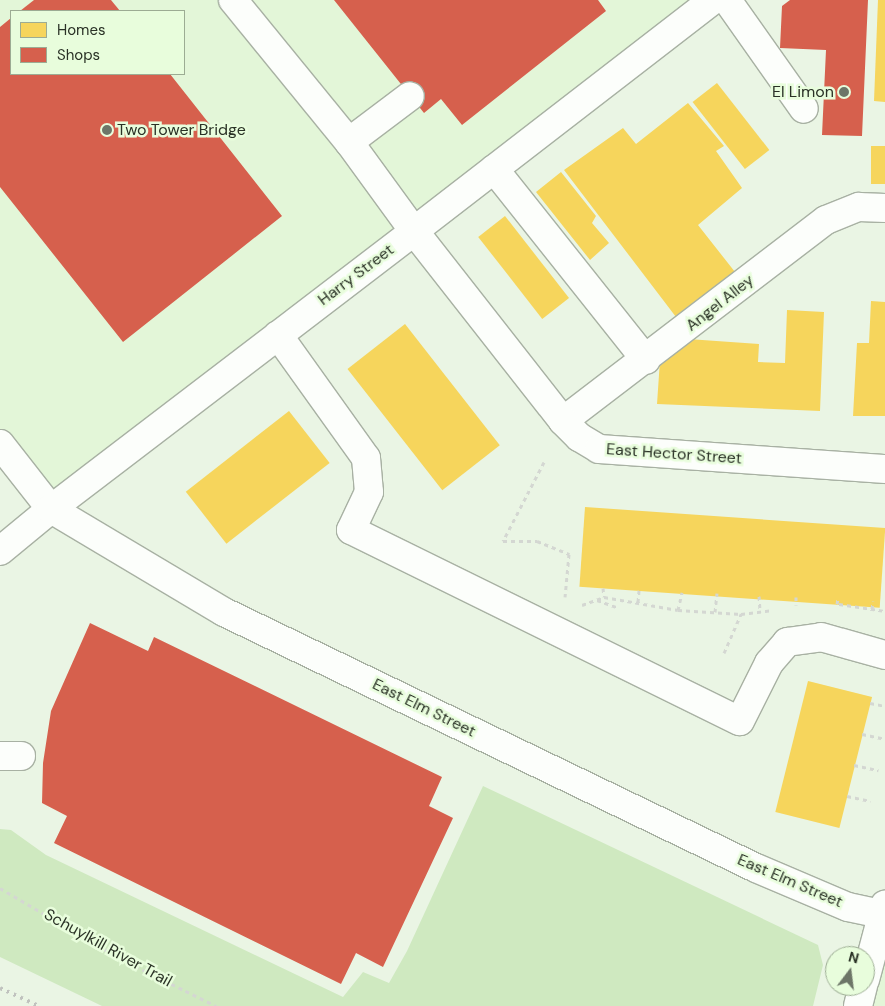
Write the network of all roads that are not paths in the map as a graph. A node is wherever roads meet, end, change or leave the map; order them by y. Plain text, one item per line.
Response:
1 (233, 0) edge
2 (711, 2) edge
3 (410, 96) dead end
4 (804, 109) dead end
5 (349, 142) junction
6 (494, 169) junction
7 (885, 208) edge
8 (414, 231) junction
9 (278, 335) junction
10 (646, 360) junction
11 (563, 422) junction
12 (0, 444) edge
13 (885, 469) edge
14 (51, 509) junction
15 (0, 551) edge
16 (885, 655) edge
17 (884, 912) edge
18 (874, 946) edge

1 - 5 main road, East Hector Street
2 - 4 main road
2 - 6 main road, Harry Street
3 - 5 main road
5 - 8 main road, East Hector Street
6 - 8 main road, Harry Street
6 - 10 main road
7 - 10 main road, Angel Alley
8 - 9 main road, Harry Street
8 - 11 main road, East Hector Street
9 - 14 main road, Harry Street
9 - 16 main road
10 - 11 main road, Angel Alley
11 - 13 main road, East Hector Street
12 - 14 main road, East Elm Street
14 - 15 main road, Harry Street
14 - 17 main road, East Elm Street
17 - 18 main road

